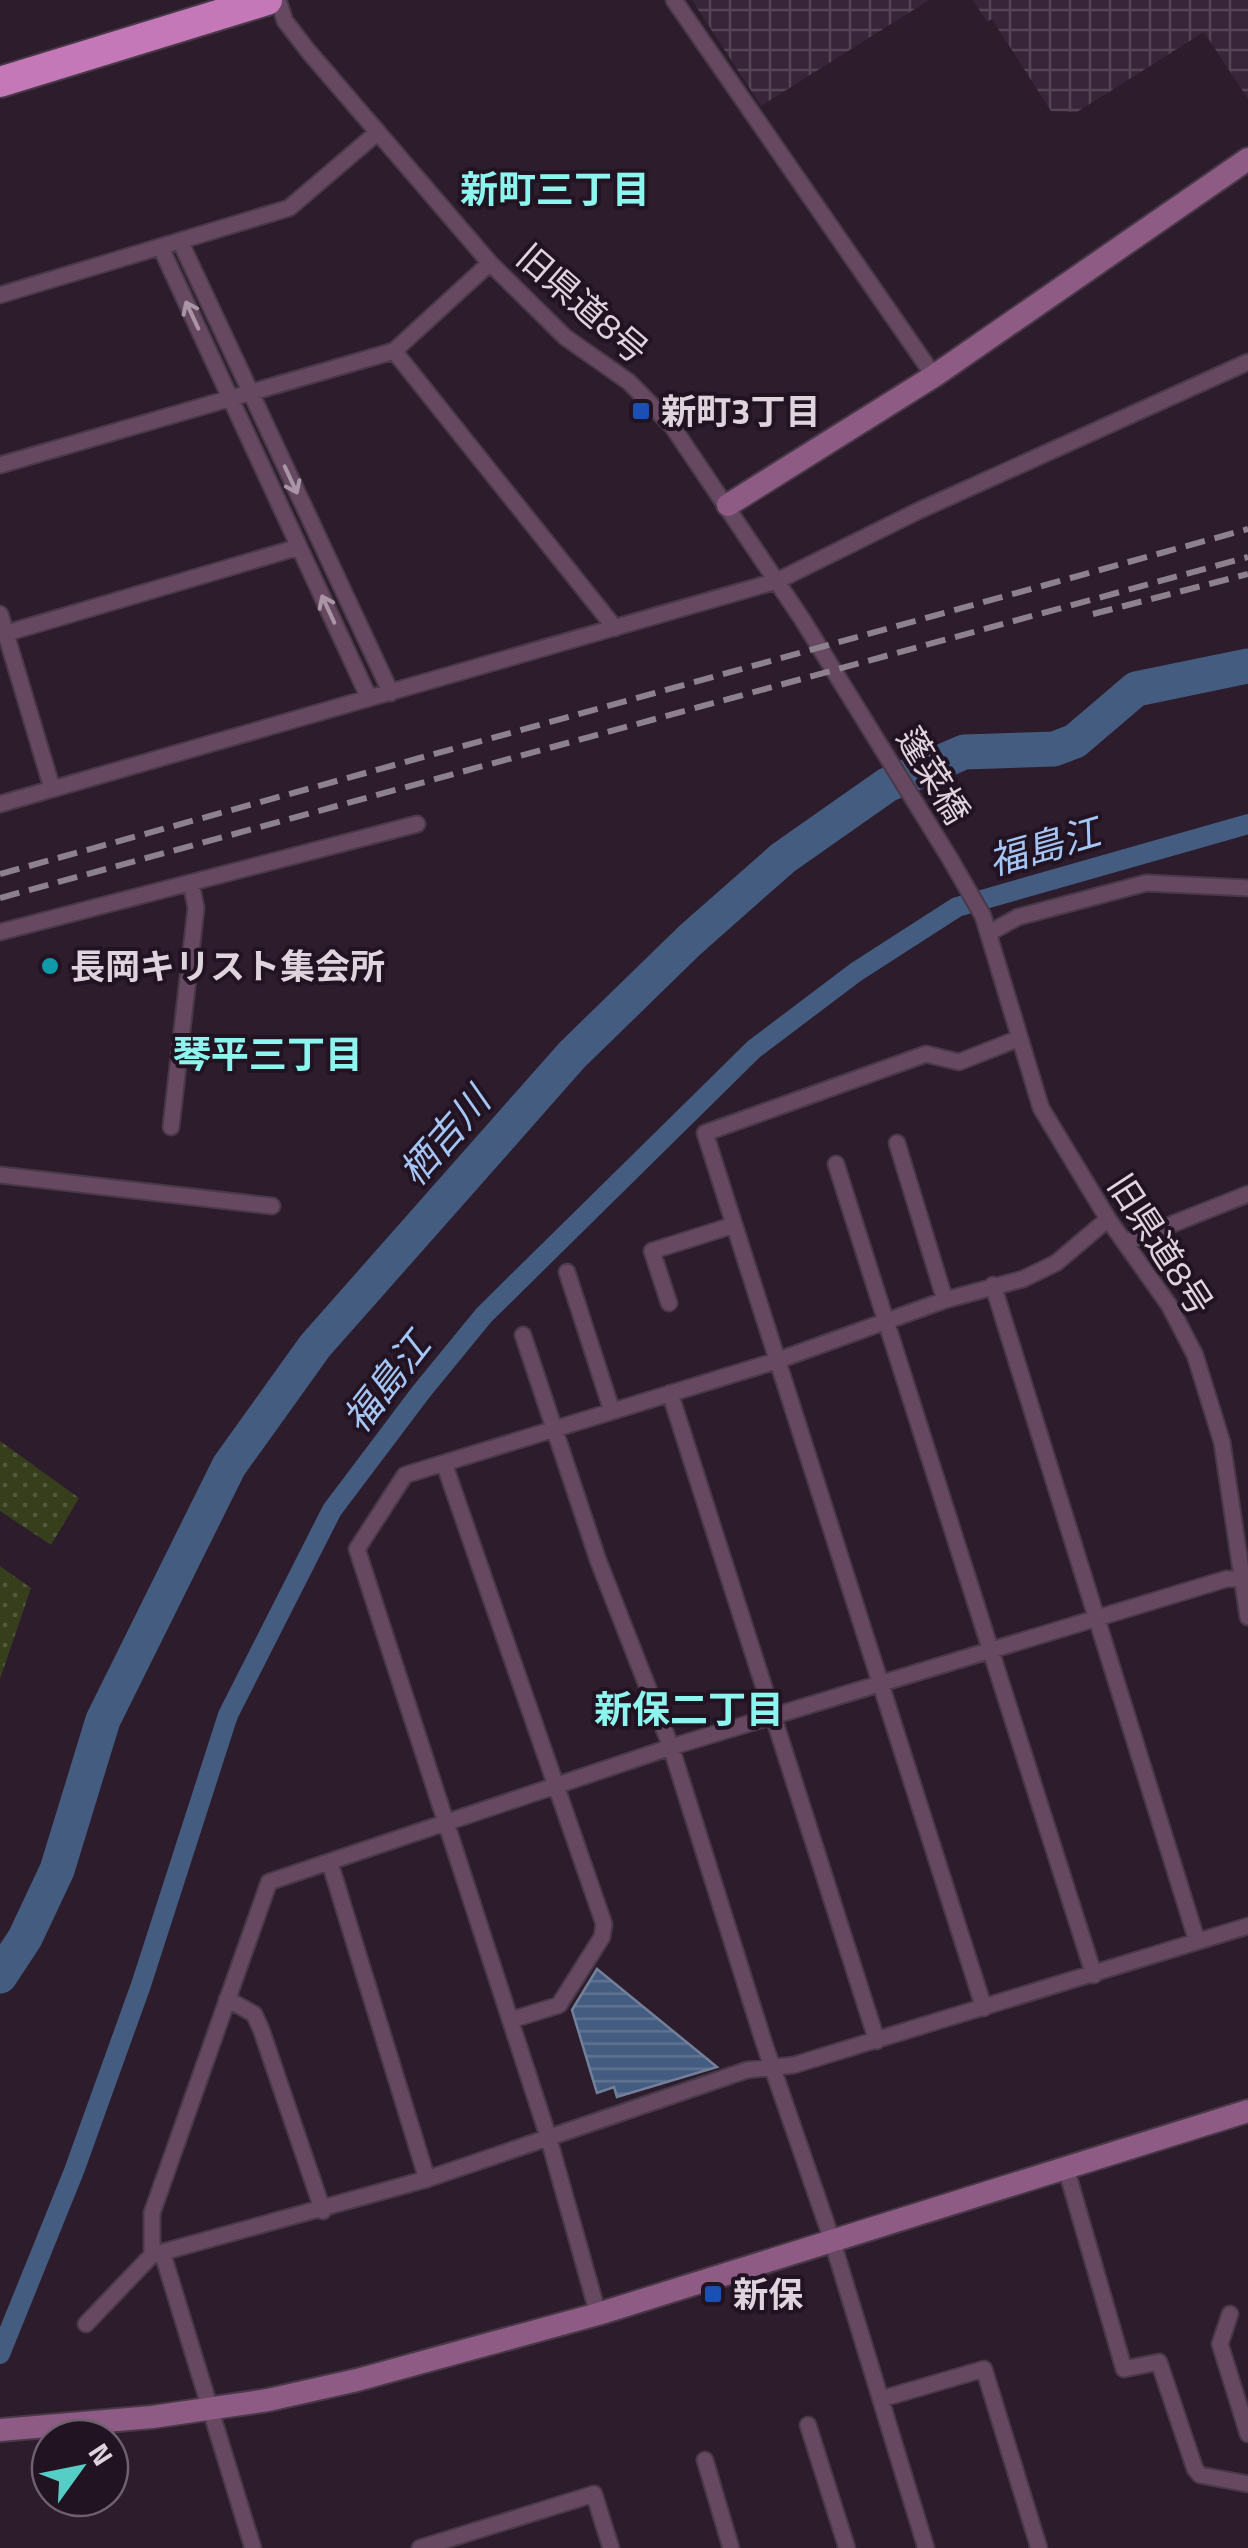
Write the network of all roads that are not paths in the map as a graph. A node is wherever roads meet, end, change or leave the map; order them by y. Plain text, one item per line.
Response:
1 (267, 0) edge
2 (278, 0) edge
3 (674, 0) edge
4 (0, 82) edge
5 (378, 132) junction
6 (1248, 158) edge
7 (180, 240) junction
8 (160, 248) junction
9 (490, 262) junction
10 (0, 294) edge
11 (394, 351) junction
12 (1248, 362) edge
13 (934, 376) junction
14 (249, 392) junction
15 (230, 398) junction
16 (0, 465) edge
17 (728, 505) junction
18 (299, 546) junction
19 (777, 581) junction
20 (0, 614) edge
21 (614, 628) junction
22 (3, 634) edge
23 (391, 693) junction
24 (369, 698) junction
25 (863, 717) joint
26 (52, 788) junction
27 (0, 804) edge
28 (417, 824) dead end
29 (191, 882) junction
30 (1248, 888) edge
31 (983, 916) joint
32 (0, 932) edge
33 (989, 933) junction
34 (1020, 1038) junction
35 (171, 1126) dead end
36 (897, 1143) dead end
37 (836, 1164) dead end
38 (0, 1175) edge
39 (1248, 1194) edge
40 (272, 1206) dead end
41 (1108, 1218) junction
42 (734, 1225) junction
43 (1128, 1242) junction
44 (567, 1272) dead end
45 (994, 1285) junction
46 (945, 1300) junction
47 (669, 1303) dead end
48 (887, 1322) junction
49 (523, 1335) dead end
50 (776, 1361) junction
51 (670, 1393) junction
52 (612, 1411) junction
53 (558, 1428) junction
54 (444, 1463) junction
55 (1245, 1577) edge
56 (1096, 1617) junction
57 (1248, 1617) edge
58 (992, 1648) junction
59 (884, 1683) junction
60 (777, 1716) junction
61 (670, 1748) junction
62 (553, 1786) junction
63 (448, 1822) junction
64 (330, 1863) junction
65 (1248, 1926) edge
66 (1197, 1941) junction
67 (1094, 1974) junction
68 (227, 2000) junction
69 (984, 2008) junction
70 (511, 2020) junction
71 (877, 2040) junction
72 (773, 2068) junction
73 (1248, 2111) edge
74 (548, 2136) junction
75 (1066, 2168) junction
76 (427, 2179) junction
77 (323, 2211) junction
78 (832, 2240) junction
79 (157, 2255) junction
80 (598, 2314) junction
81 (1230, 2314) dead end
82 (86, 2324) dead end
83 (881, 2399) junction
84 (210, 2409) junction
85 (808, 2425) dead end
86 (3, 2430) edge
87 (1248, 2434) edge
88 (705, 2460) dead end
89 (1248, 2484) edge
90 (428, 2547) edge
91 (253, 2548) edge
92 (611, 2548) edge
93 (732, 2548) edge
94 (847, 2548) edge
95 (926, 2548) edge
96 (1039, 2548) edge

1 - 4 highway
2 - 5 street, 旧県道8号
3 - 13 street
5 - 7 street
5 - 9 street, 旧県道8号
6 - 13 street
7 - 8 street
7 - 14 street
8 - 10 street
15 -> 8 street
9 - 11 street
9 - 17 street, 旧県道8号
11 - 14 street
11 - 21 street
12 - 19 street
13 - 17 street
14 - 15 street
14 -> 23 street
15 - 16 street
15 - 18 street
17 - 19 street, 旧県道8号
18 - 22 street
24 -> 18 street
19 - 21 street
19 - 25 street, 旧県道8号
20 - 22 street
21 - 23 street
22 - 26 street
23 - 24 street
24 - 26 street
25 - 31 street, 蓬菜橋
26 - 27 street
28 - 29 street
29 - 32 street
29 - 35 street
30 - 33 street
31 - 33 street, 旧県道8号
33 - 34 street, 旧県道8号
34 - 41 street, 旧県道8号
34 - 42 street
36 - 46 street
37 - 48 street
38 - 40 street
39 - 43 street
41 - 43 street, 旧県道8号
41 - 45 street
42 - 47 street
42 - 50 street
43 - 55 street, 旧県道8号
44 - 52 street
45 - 46 street
45 - 56 street
46 - 48 street
48 - 50 street
48 - 58 street
49 - 53 street
50 - 51 street
50 - 59 street
51 - 52 street
51 - 60 street
52 - 53 street
53 - 54 street
53 - 61 street
54 - 62 street
54 - 63 street
55 - 56 street
55 - 57 street, 旧県道8号
56 - 58 street
56 - 66 street
58 - 59 street
58 - 67 street
59 - 60 street
59 - 69 street
60 - 61 street
60 - 71 street
61 - 62 street
61 - 72 street
62 - 63 street
62 - 70 street
63 - 64 street
63 - 70 street
64 - 68 street
64 - 76 street
65 - 66 street
66 - 67 street
67 - 69 street
68 - 77 street
68 - 79 street
69 - 71 street
70 - 74 street
71 - 72 street
72 - 74 street
72 - 78 street
73 - 75 street
74 - 76 street
74 - 80 street
75 - 78 street
75 - 89 street
76 - 77 street
77 - 79 street
78 - 80 street
78 - 83 street
79 - 82 street
79 - 84 street
80 - 84 street
81 - 87 street
83 - 95 street
83 - 96 street
84 - 86 street
84 - 91 street
85 - 94 street
88 - 93 street
90 - 92 street

